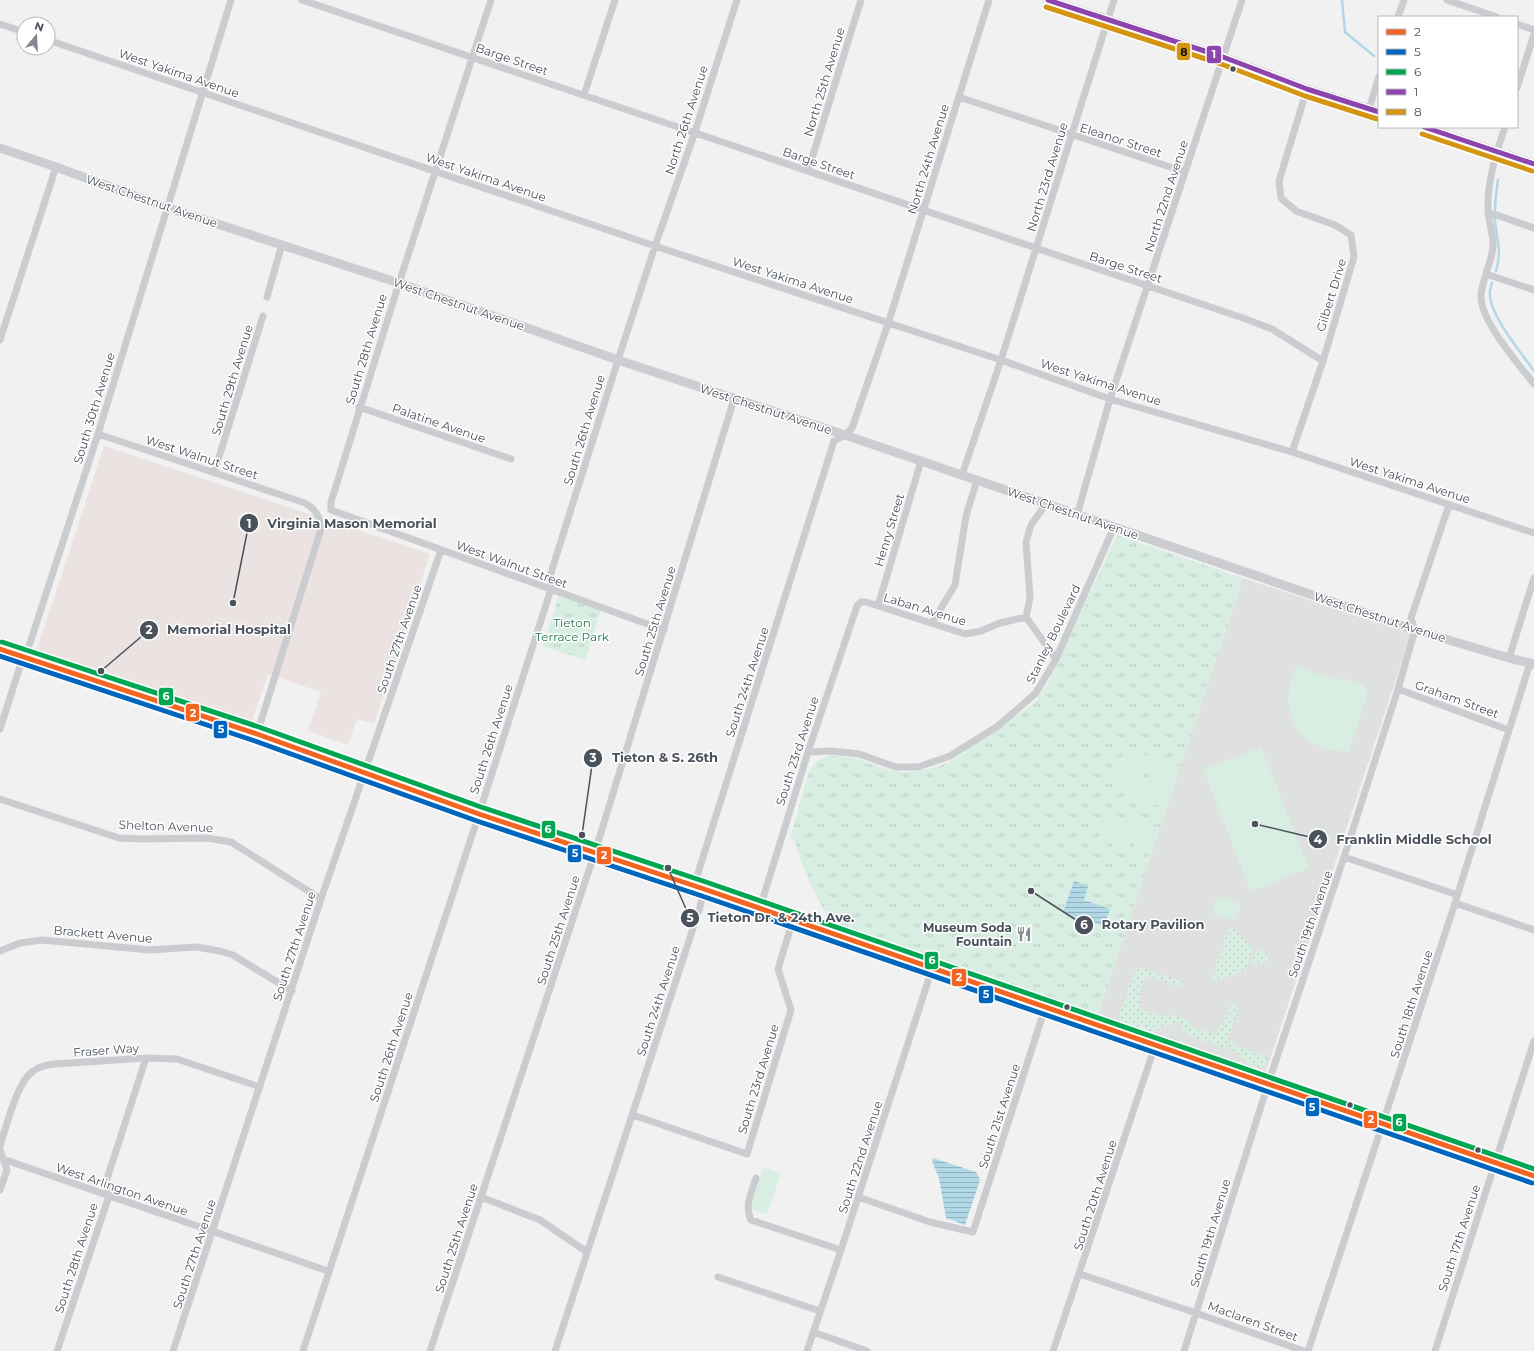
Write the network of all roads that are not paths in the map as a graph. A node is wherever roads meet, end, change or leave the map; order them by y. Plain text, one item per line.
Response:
1 (231, 0) edge
2 (302, 0) edge
3 (491, 0) edge
4 (615, 0) edge
5 (737, 0) edge
6 (861, 0) edge
7 (989, 0) edge
8 (1048, 0) edge
9 (1114, 0) edge
10 (1242, 0) edge
11 (1404, 0) edge
12 (1447, 0) edge
13 (1398, 16) edge
14 (1494, 16) edge
15 (1107, 20) junction
16 (0, 24) edge
17 (1518, 24) edge
18 (16, 29) edge
19 (1534, 30) edge
20 (1534, 34) edge
21 (56, 43) edge
22 (1223, 57) junction
23 (473, 58) junction
24 (1378, 79) edge
25 (1518, 85) edge
26 (1306, 89) junction
27 (204, 93) junction
28 (584, 95) junction
29 (959, 96) junction
30 (1369, 109) junction
31 (1378, 112) edge
32 (1427, 128) edge
33 (1505, 128) edge
34 (695, 132) junction
35 (1071, 135) junction
36 (0, 148) edge
37 (1497, 151) junction
38 (1534, 164) edge
39 (56, 166) junction
40 (434, 171) junction
41 (808, 171) junction
42 (1185, 172) junction
43 (168, 208) junction
44 (924, 210) junction
45 (1493, 214) junction
46 (1534, 228) edge
47 (282, 244) junction
48 (655, 246) junction
49 (1036, 249) junction
50 (1486, 274) junction
51 (399, 283) junction
52 (1148, 285) junction
53 (1534, 290) edge
54 (267, 297) dead end
55 (263, 316) dead end
56 (888, 324) junction
57 (0, 340) edge
58 (618, 360) junction
59 (1001, 360) junction
60 (1323, 361) junction
61 (1534, 384) edge
62 (734, 399) junction
63 (1110, 399) junction
64 (360, 407) junction
65 (98, 434) junction
66 (846, 435) junction
67 (1292, 452) junction
68 (511, 459) dead end
69 (921, 461) junction
70 (214, 473) junction
71 (962, 475) junction
72 (977, 480) junction
73 (1046, 504) junction
74 (1449, 505) junction
75 (331, 510) joint
76 (1077, 515) junction
77 (1114, 527) junction
78 (1534, 533) edge
79 (441, 550) junction
80 (1534, 578) edge
81 (550, 589) junction
82 (861, 602) joint
83 (878, 606) junction
84 (1026, 617) junction
85 (932, 623) junction
86 (664, 630) junction
87 (1415, 630) junction
88 (0, 649) edge
89 (23, 657) junction
90 (1509, 658) junction
91 (1056, 659) junction
92 (1532, 664) edge
93 (1398, 689) junction
94 (0, 729) edge
95 (1509, 730) junction
96 (257, 734) junction
97 (808, 752) junction
98 (365, 774) junction
99 (0, 799) edge
100 (479, 814) junction
101 (595, 852) junction
102 (1344, 857) junction
103 (704, 889) junction
104 (1458, 895) junction
105 (321, 899) junction
106 (1455, 903) junction
107 (760, 908) junction
108 (792, 920) junction
109 (1534, 930) edge
110 (0, 951) edge
111 (932, 969) junction
112 (292, 991) junction
113 (1045, 1008) junction
114 (1534, 1041) edge
115 (1155, 1046) junction
116 (146, 1058) junction
117 (1268, 1084) junction
118 (260, 1087) junction
119 (633, 1116) junction
120 (1384, 1125) junction
121 (0, 1146) edge
122 (0, 1150) edge
123 (1, 1159) edge
124 (1495, 1163) junction
125 (1534, 1176) edge
126 (756, 1178) dead end
127 (0, 1190) edge
128 (109, 1196) junction
129 (481, 1197) junction
130 (858, 1197) junction
131 (213, 1232) junction
132 (841, 1250) junction
133 (587, 1252) junction
134 (328, 1271) junction
135 (1080, 1274) junction
136 (718, 1276) dead end
137 (820, 1311) junction
138 (1196, 1313) junction
139 (813, 1332) junction
140 (57, 1351) edge
141 (173, 1351) edge
142 (303, 1351) edge
143 (430, 1351) edge
144 (555, 1351) edge
145 (807, 1351) edge
146 (867, 1351) edge
147 (1053, 1351) edge
148 (1184, 1351) edge
149 (1304, 1351) edge
150 (1308, 1351) edge
151 (1435, 1351) edge

1 - 27 street, South 30th Avenue
2 - 23 street, Barge Street
3 - 23 street, South 28th Avenue
4 - 28 street
5 - 34 street, North 26th Avenue
6 - 41 street, North 25th Avenue
7 - 29 street, North 24th Avenue
8 - 15 main road
9 - 15 street, North 23rd Avenue
10 - 22 street, North 22nd Avenue
11 - 13 street
12 - 14 street
15 - 22 main road
15 - 35 street, North 23rd Avenue
16 - 18 street
17 - 19 street
20 - 25 street
21 - 27 street, West Yakima Avenue
22 - 26 main road
22 - 42 street, North 22nd Avenue
23 - 28 street, Barge Street
23 - 40 street, South 28th Avenue
24 - 30 street
26 - 30 main road
26 - 60 street, Gilbert Drive
27 - 40 street, West Yakima Avenue
27 - 43 street, South 30th Avenue
28 - 34 street, Barge Street
29 - 35 street, Eleanor Street
29 - 44 street, North 24th Avenue
30 - 31 main road
32 - 37 main road
33 - 37 street
34 - 41 street, Barge Street
34 - 48 street, North 26th Avenue
35 - 42 street, Eleanor Street
35 - 49 street, North 23rd Avenue
36 - 39 main road, West Chestnut Avenue
37 - 38 main road
37 - 45 street
39 - 43 main road, West Chestnut Avenue
39 - 57 street
40 - 48 street, West Yakima Avenue
40 - 51 street, South 28th Avenue
41 - 44 street, Barge Street
42 - 52 street, North 22nd Avenue
43 - 47 main road, West Chestnut Avenue
43 - 65 street, South 30th Avenue
44 - 49 street, Barge Street
44 - 56 street, North 24th Avenue
45 - 46 street
45 - 50 street
47 - 51 main road, West Chestnut Avenue
47 - 54 street
48 - 56 street, West Yakima Avenue
48 - 58 street, South 26th Avenue
49 - 52 street, Barge Street
49 - 59 street, North 23rd Avenue
50 - 53 street
50 - 61 street
51 - 58 main road, West Chestnut Avenue
51 - 64 street, South 28th Avenue
52 - 60 street, Barge Street
52 - 63 street, North 22nd Avenue
55 - 70 street, South 29th Avenue
56 - 59 street, West Yakima Avenue
56 - 66 street, South 24th Avenue
58 - 62 main road, West Chestnut Avenue
58 - 81 street, South 26th Avenue
59 - 63 street, West Yakima Avenue
59 - 71 street
60 - 67 street, Gilbert Drive
62 - 66 main road, West Chestnut Avenue
62 - 86 street, South 25th Avenue
63 - 67 street, West Yakima Avenue
63 - 76 street
64 - 68 street, Palatine Avenue
64 - 75 street, South 28th Avenue
65 - 70 street, West Walnut Street
65 - 89 street, South 30th Avenue
66 - 69 main road, West Chestnut Avenue
66 - 103 street, South 24th Avenue
67 - 74 street, West Yakima Avenue
69 - 71 main road, West Chestnut Avenue
69 - 83 street, Henry Street
70 - 96 street, West Walnut Street
71 - 72 main road, West Chestnut Avenue
72 - 73 main road, West Chestnut Avenue
72 - 85 street
73 - 76 main road, West Chestnut Avenue
73 - 84 street
74 - 78 street, West Yakima Avenue
74 - 87 street, South 19th Avenue
75 - 79 street, West Walnut Street
76 - 77 main road, West Chestnut Avenue
77 - 87 main road, West Chestnut Avenue
77 - 91 street, Stanley Boulevard
79 - 81 street, West Walnut Street
79 - 98 street, South 27th Avenue
80 - 90 street
81 - 86 street, West Walnut Street
81 - 100 street, South 26th Avenue
82 - 83 street, Laban Avenue
82 - 97 street, South 23rd Avenue
83 - 85 street, Laban Avenue
84 - 85 street, Laban Avenue
84 - 91 street
86 - 101 street, South 25th Avenue
87 - 90 main road, West Chestnut Avenue
87 - 93 street, South 19th Avenue
88 - 89 main road
89 - 94 street, South 30th Avenue
89 - 96 main road
90 - 92 main road, West Chestnut Avenue
91 - 97 street, Stanley Boulevard
92 - 95 street, South 18th Avenue
93 - 95 street, Graham Street
93 - 102 street, South 19th Avenue
95 - 104 street, South 18th Avenue
96 - 98 main road
97 - 107 street, South 23rd Avenue
98 - 100 main road
98 - 105 street, South 27th Avenue
99 - 105 street, Shelton Avenue
100 - 101 main road
100 - 134 street, South 26th Avenue
101 - 103 main road
101 - 129 street, South 25th Avenue
102 - 104 street
102 - 117 street, South 19th Avenue
103 - 107 main road
103 - 119 street, South 24th Avenue
104 - 106 street, South 18th Avenue
105 - 112 street, South 27th Avenue
106 - 109 street
106 - 120 street, South 18th Avenue
107 - 108 main road
108 - 111 main road
108 - 119 street, South 23rd Avenue
110 - 112 street, Brackett Avenue
111 - 113 main road
111 - 130 street, South 22nd Avenue
112 - 118 street, South 27th Avenue
113 - 115 main road
113 - 130 street, South 21st Avenue
114 - 124 street, South 17th Avenue
115 - 117 main road
115 - 135 street, South 20th Avenue
116 - 118 street, Fraser Way
116 - 121 street, Fraser Way
116 - 128 street, South 28th Avenue
117 - 120 main road
117 - 138 street, South 19th Avenue
118 - 131 street, South 27th Avenue
119 - 133 street, South 24th Avenue
120 - 124 main road
120 - 150 street, South 18th Avenue
122 - 123 street
123 - 127 street
123 - 128 street, West Arlington Avenue
124 - 125 main road
124 - 151 street, South 17th Avenue
126 - 132 street
128 - 131 street, West Arlington Avenue
128 - 140 street, South 28th Avenue
129 - 133 street
129 - 143 street, South 25th Avenue
130 - 132 street, South 22nd Avenue
131 - 134 street, West Arlington Avenue
131 - 141 street, South 27th Avenue
132 - 137 street, South 22nd Avenue
133 - 144 street, South 24th Avenue
134 - 142 street, South 26th Avenue
135 - 138 street, Maclaren Street
135 - 147 street, South 20th Avenue
136 - 137 street
137 - 139 street, South 22nd Avenue
138 - 148 street, South 19th Avenue
138 - 149 street, Maclaren Street
139 - 145 street, South 22nd Avenue
139 - 146 street

